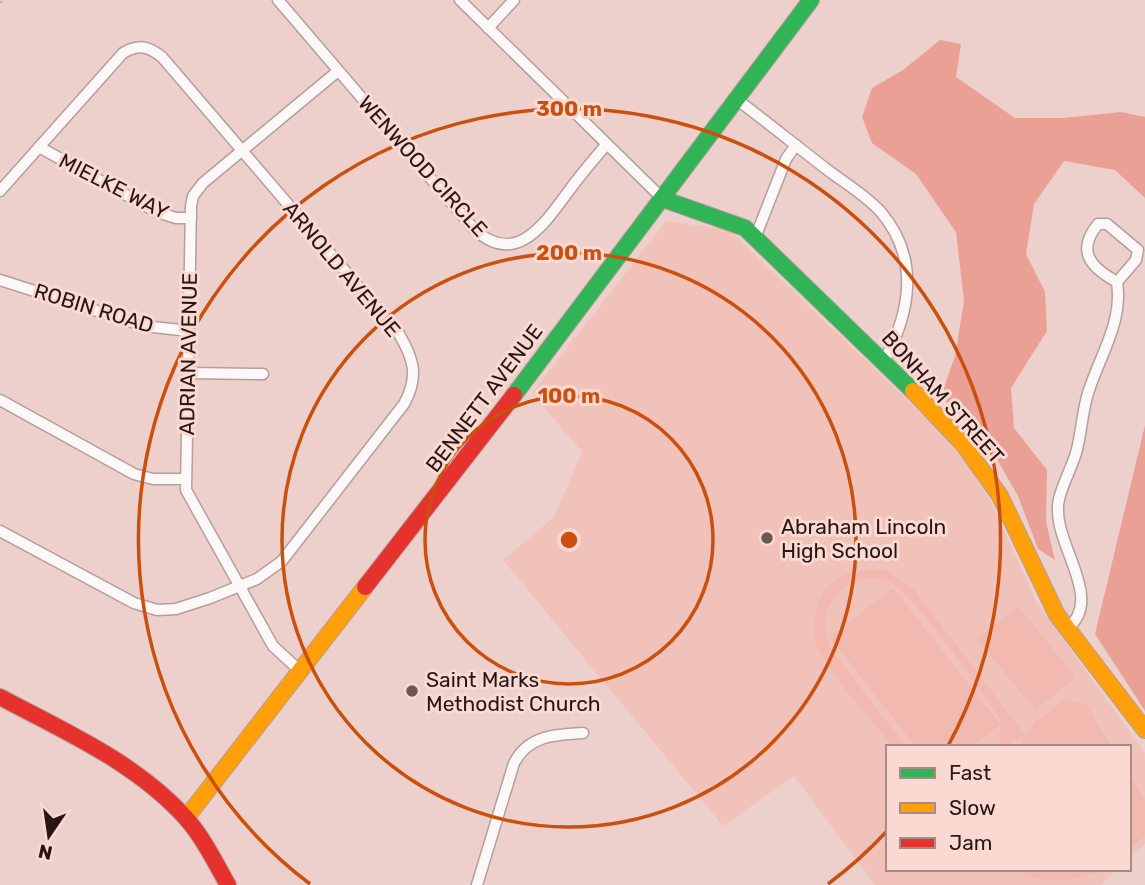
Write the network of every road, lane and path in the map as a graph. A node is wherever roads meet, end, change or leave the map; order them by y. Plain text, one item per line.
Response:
1 (278, 0) edge
2 (460, 0) edge
3 (514, 0) edge
4 (811, 0) edge
5 (488, 27) junction
6 (338, 71) junction
7 (736, 99) junction
8 (606, 145) junction
9 (796, 145) junction
10 (39, 147) junction
11 (242, 150) junction
12 (0, 191) edge
13 (663, 199) junction
14 (191, 218) junction
15 (755, 238) junction
16 (0, 280) edge
17 (1117, 282) junction
18 (189, 331) junction
19 (884, 361) junction
20 (188, 373) junction
21 (263, 374) dead end
22 (0, 400) edge
23 (185, 479) junction
24 (0, 531) edge
25 (239, 587) junction
26 (1066, 629) junction
27 (299, 670) junction
28 (0, 697) edge
29 (1145, 730) edge
30 (583, 733) dead end
31 (186, 818) junction
32 (228, 885) edge
33 (477, 885) edge

1 - 6 street, WENWOOD CIRCLE
2 - 5 street
3 - 5 street
4 - 7 main road, BENNETT AVENUE
5 - 8 street
6 - 8 street, WENWOOD CIRCLE
6 - 11 street, ADRIAN AVENUE
7 - 9 street
7 - 13 main road, BENNETT AVENUE
8 - 13 street
9 - 15 street
9 - 19 street
10 - 11 street, ARNOLD AVENUE
10 - 12 street, ARNOLD AVENUE
10 - 14 street, MIELKE WAY
11 - 14 street, ADRIAN AVENUE
11 - 25 street, ARNOLD AVENUE
13 - 15 main road, BONHAM STREET
13 - 27 main road, BENNETT AVENUE
14 - 18 street, ADRIAN AVENUE
15 - 19 main road, BONHAM STREET
16 - 18 street, ROBIN ROAD
17 - 17 street
17 - 26 street
18 - 20 street, ADRIAN AVENUE
19 - 26 main road, BONHAM STREET
20 - 21 street
20 - 23 street, ADRIAN AVENUE
22 - 23 street
23 - 25 street, ADRIAN AVENUE
24 - 25 street, ARNOLD AVENUE
25 - 27 street, ADRIAN AVENUE
26 - 29 main road, BONHAM STREET
27 - 31 main road, BENNETT AVENUE
28 - 31 main road
30 - 33 street
31 - 32 main road

